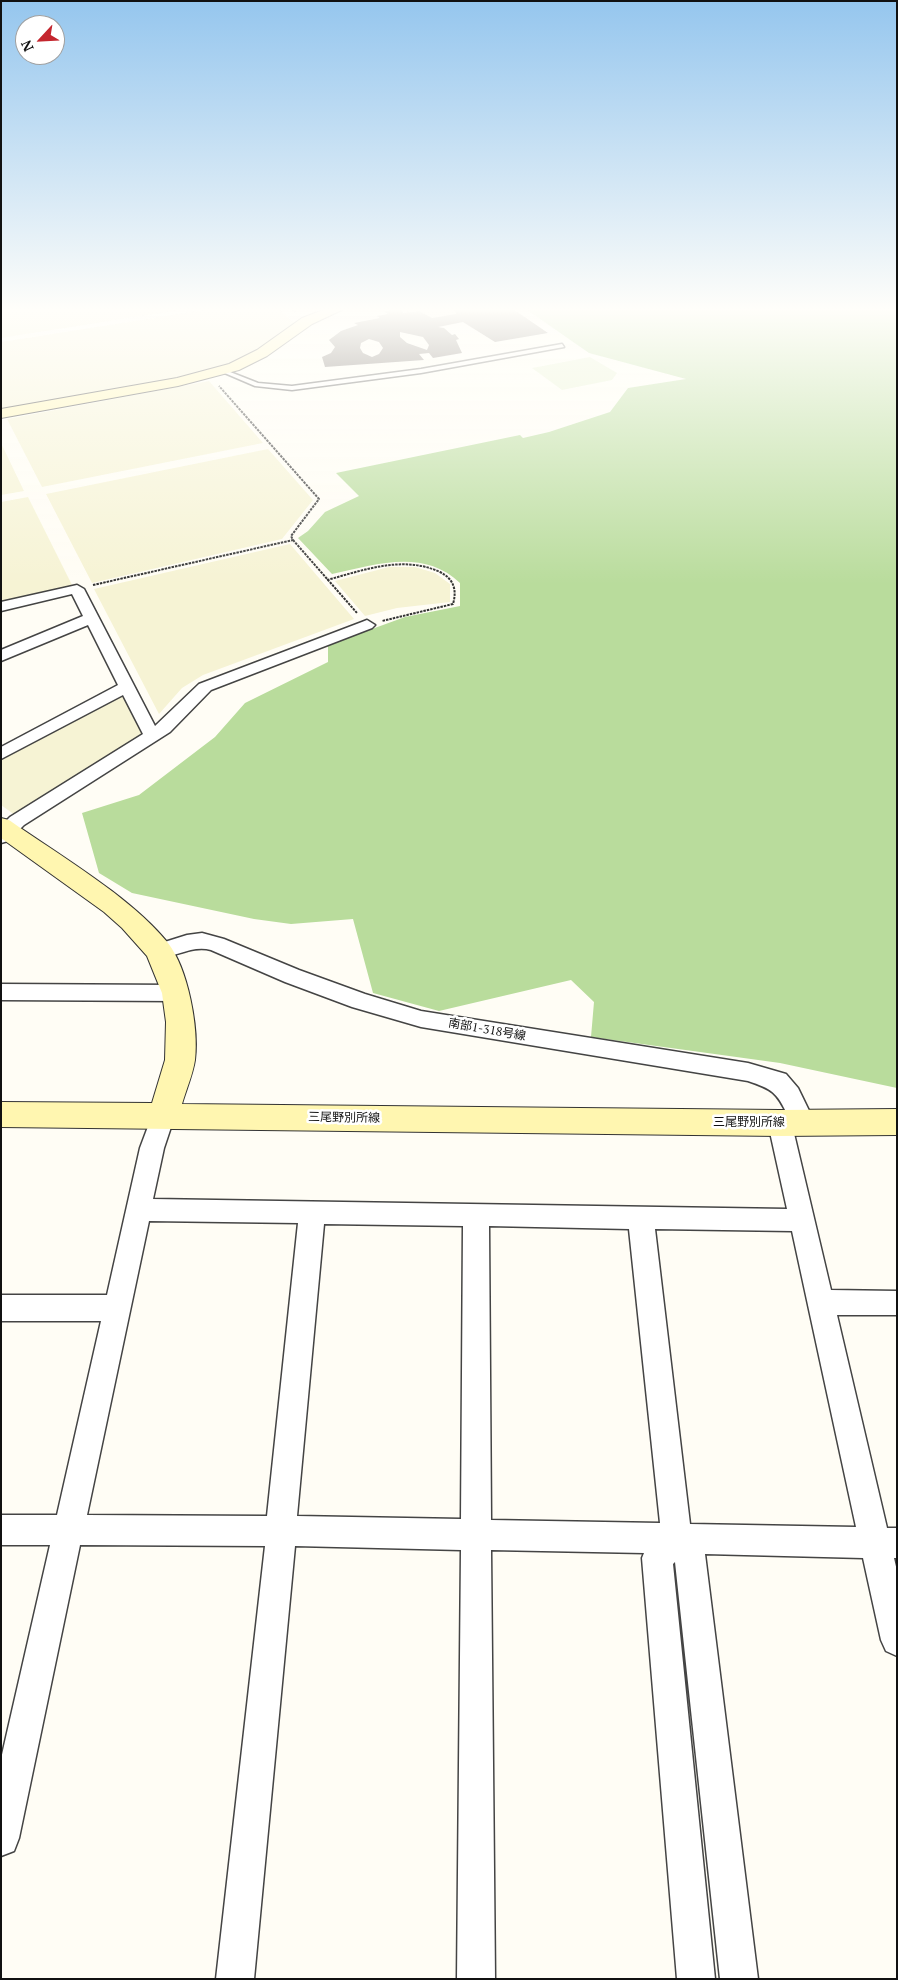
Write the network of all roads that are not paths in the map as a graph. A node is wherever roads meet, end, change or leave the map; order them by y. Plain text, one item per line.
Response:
1 (78, 399) edge
2 (1, 414) edge
3 (1, 606) edge
4 (90, 618) junction
5 (367, 625) road end
6 (1, 656) edge
7 (126, 687) junction
8 (152, 736) junction
9 (1, 754) edge
10 (3, 832) edge
11 (159, 951) junction
12 (1, 992) edge
13 (176, 993) junction
14 (1, 1114) edge
15 (163, 1115) junction
16 (897, 1122) edge
17 (792, 1123) junction
18 (140, 1210) junction
19 (312, 1214) junction
20 (476, 1216) junction
21 (641, 1219) junction
22 (801, 1220) junction
23 (819, 1302) junction
24 (897, 1303) edge
25 (1, 1308) edge
26 (118, 1308) junction
27 (1, 1530) edge
28 (69, 1531) junction
29 (280, 1531) junction
30 (477, 1535) junction
31 (677, 1538) junction
32 (886, 1543) edge
33 (897, 1640) edge
34 (1, 1838) edge
35 (235, 1979) edge
36 (476, 1979) edge
37 (696, 1979) edge
38 (739, 1979) edge

1 - 2 main road
3 - 4 street
4 - 6 street
4 - 7 street
5 - 8 street
7 - 8 street
7 - 9 street
8 - 10 street
10 - 11 main road
11 - 13 main road
11 - 17 street, 南部1-318号線
12 - 13 street
13 - 15 main road
14 - 15 main road, 三尾野別所線
15 - 17 main road, 三尾野別所線
15 - 18 street
16 - 17 main road, 三尾野別所線
17 - 22 street, 南部1-318号線
18 - 19 street
18 - 26 street
19 - 20 street
19 - 29 street
20 - 21 street
20 - 30 street
21 - 22 street
21 - 31 street
22 - 23 street, 南部1-318号線
23 - 24 street
23 - 32 street, 南部1-318号線
25 - 26 street
26 - 28 street
27 - 28 street
28 - 29 street
28 - 34 street
29 - 30 street
29 - 35 street
30 - 31 street
30 - 36 street
31 - 32 street
31 - 37 street
31 - 38 street
32 - 33 street, 南部1-318号線

